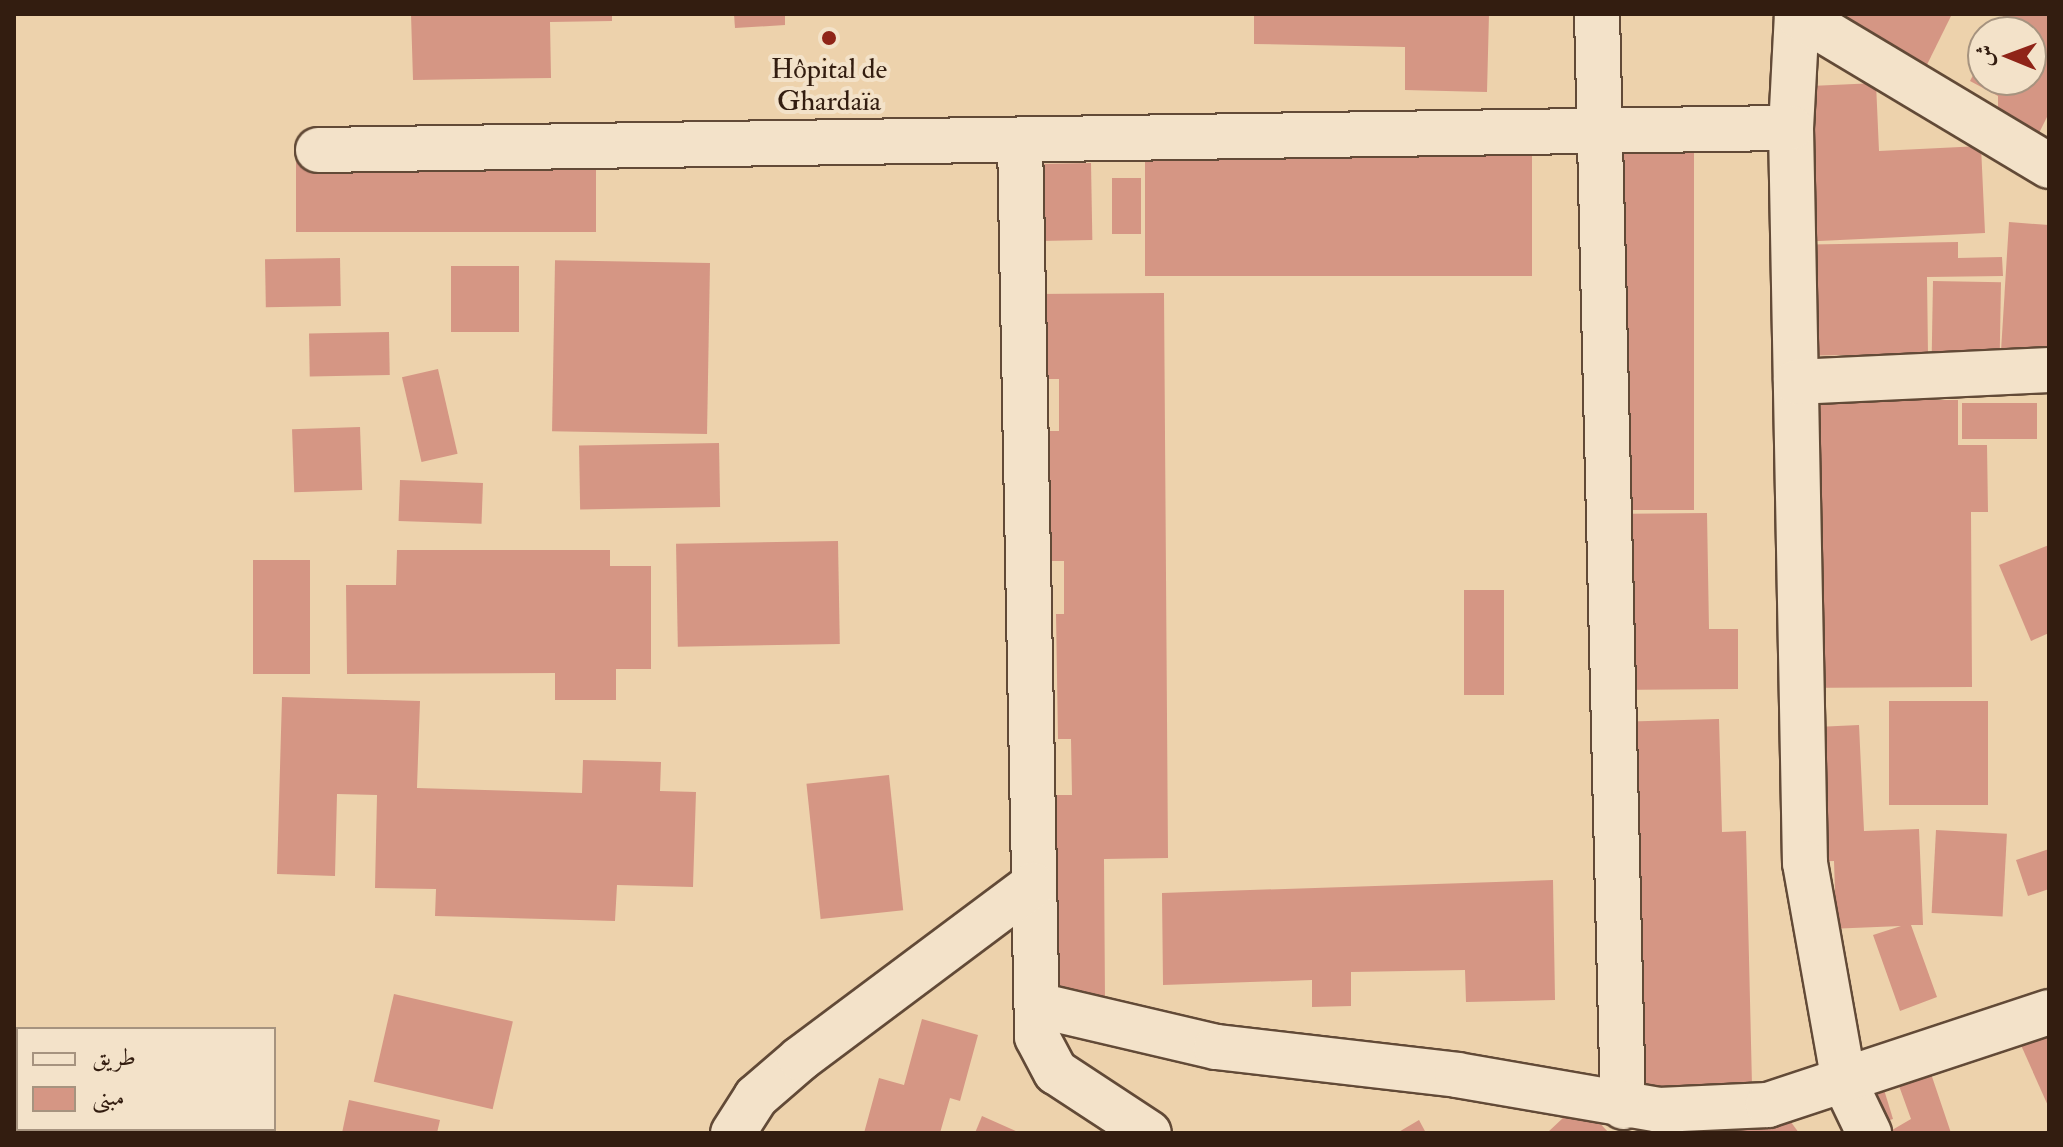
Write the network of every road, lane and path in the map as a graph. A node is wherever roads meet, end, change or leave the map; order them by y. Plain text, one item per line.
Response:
1 (1597, 14) edge
2 (1797, 15) edge
3 (1601, 127) junction
4 (1791, 128) junction
5 (1020, 140) junction
6 (318, 150) dead end
7 (2049, 166) edge
8 (2049, 370) edge
9 (1796, 382) junction
10 (1033, 885) junction
11 (1037, 1005) junction
12 (2049, 1012) edge
13 (1844, 1081) junction
14 (1623, 1107) junction
15 (733, 1133) edge
16 (1149, 1133) edge
17 (1869, 1133) edge

1 - 3 street
2 - 4 street
2 - 7 street
3 - 4 street
3 - 5 street
3 - 14 street
4 - 9 street
5 - 6 street
5 - 10 street
8 - 9 street
9 - 13 street
10 - 11 street
10 - 15 street
11 - 14 street
11 - 16 street
12 - 13 street
13 - 14 street
13 - 17 street

